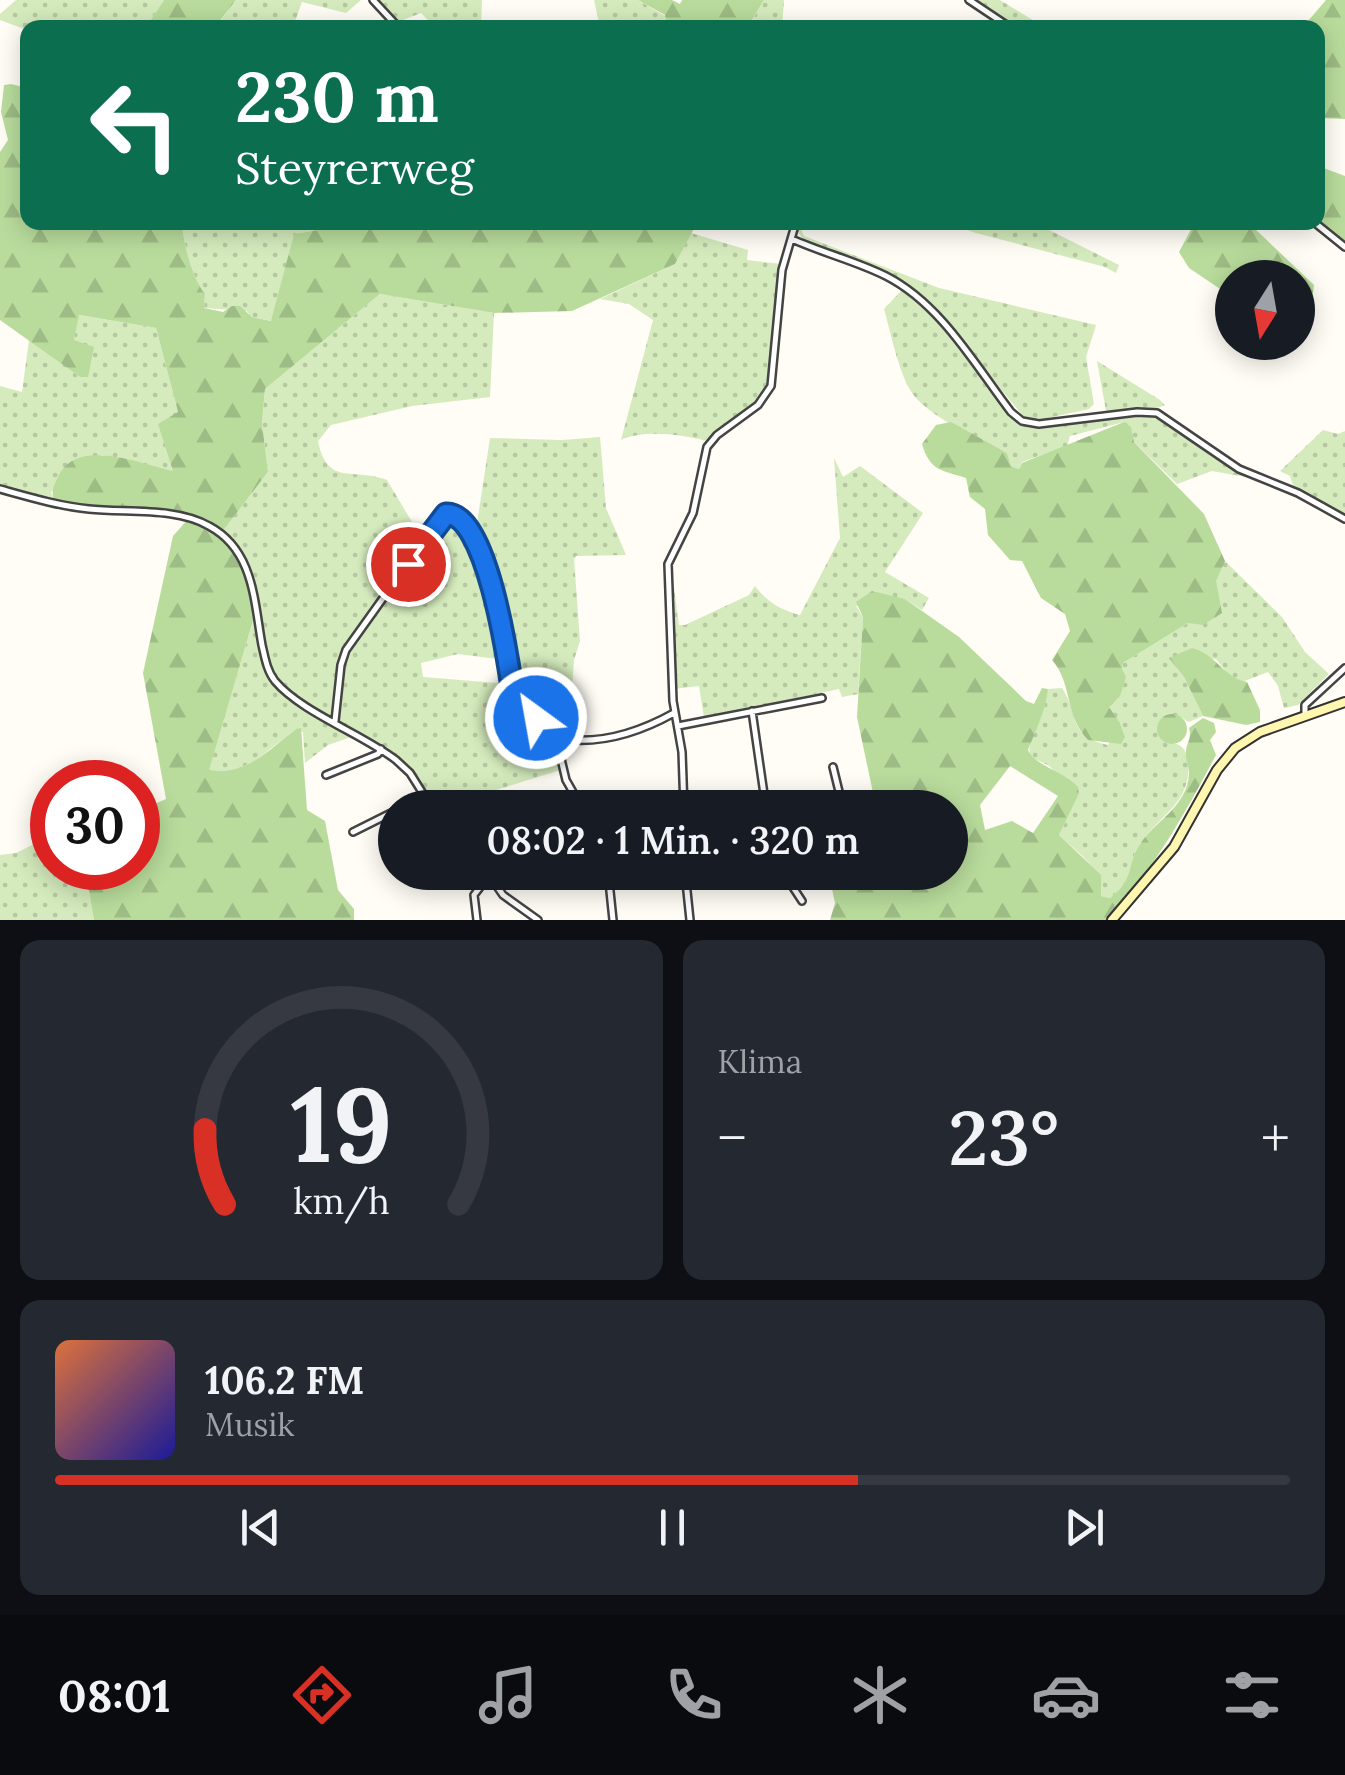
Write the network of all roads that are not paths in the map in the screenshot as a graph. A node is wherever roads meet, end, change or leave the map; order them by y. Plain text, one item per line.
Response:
1 (372, 0) edge
2 (969, 0) edge
3 (391, 20) edge
4 (995, 20) edge
5 (794, 230) edge
6 (1324, 230) edge
7 (792, 240) junction
8 (1345, 247) edge
9 (0, 489) edge
10 (1345, 520) edge
11 (1345, 668) edge
12 (822, 698) dead end
13 (1345, 702) edge
14 (752, 711) junction
15 (674, 712) junction
16 (1304, 715) junction
17 (335, 721) junction
18 (678, 726) junction
19 (556, 738) junction
20 (381, 749) junction
21 (833, 767) dead end
22 (326, 775) dead end
23 (421, 790) edge
24 (572, 790) edge
25 (683, 790) edge
26 (763, 790) edge
27 (839, 790) edge
28 (378, 820) edge
29 (354, 832) dead end
30 (478, 890) edge
31 (500, 890) edge
32 (610, 890) edge
33 (686, 890) edge
34 (796, 890) edge
35 (802, 900) dead end
36 (477, 920) edge
37 (538, 920) edge
38 (613, 920) edge
39 (690, 920) edge
40 (1112, 920) edge

1 - 3 street
2 - 4 street
5 - 7 street
6 - 8 street
7 - 10 street
7 - 15 street
9 - 17 street
11 - 16 street
12 - 14 street
13 - 16 street
14 - 18 street
14 - 26 street
15 - 18 street
15 - 19 street
16 - 40 street
17 - 19 street
17 - 20 street
18 - 25 street
19 - 24 street
20 - 22 street
20 - 23 street
21 - 27 street
28 - 29 street
30 - 36 street
31 - 37 street
32 - 38 street
33 - 39 street
34 - 35 street

